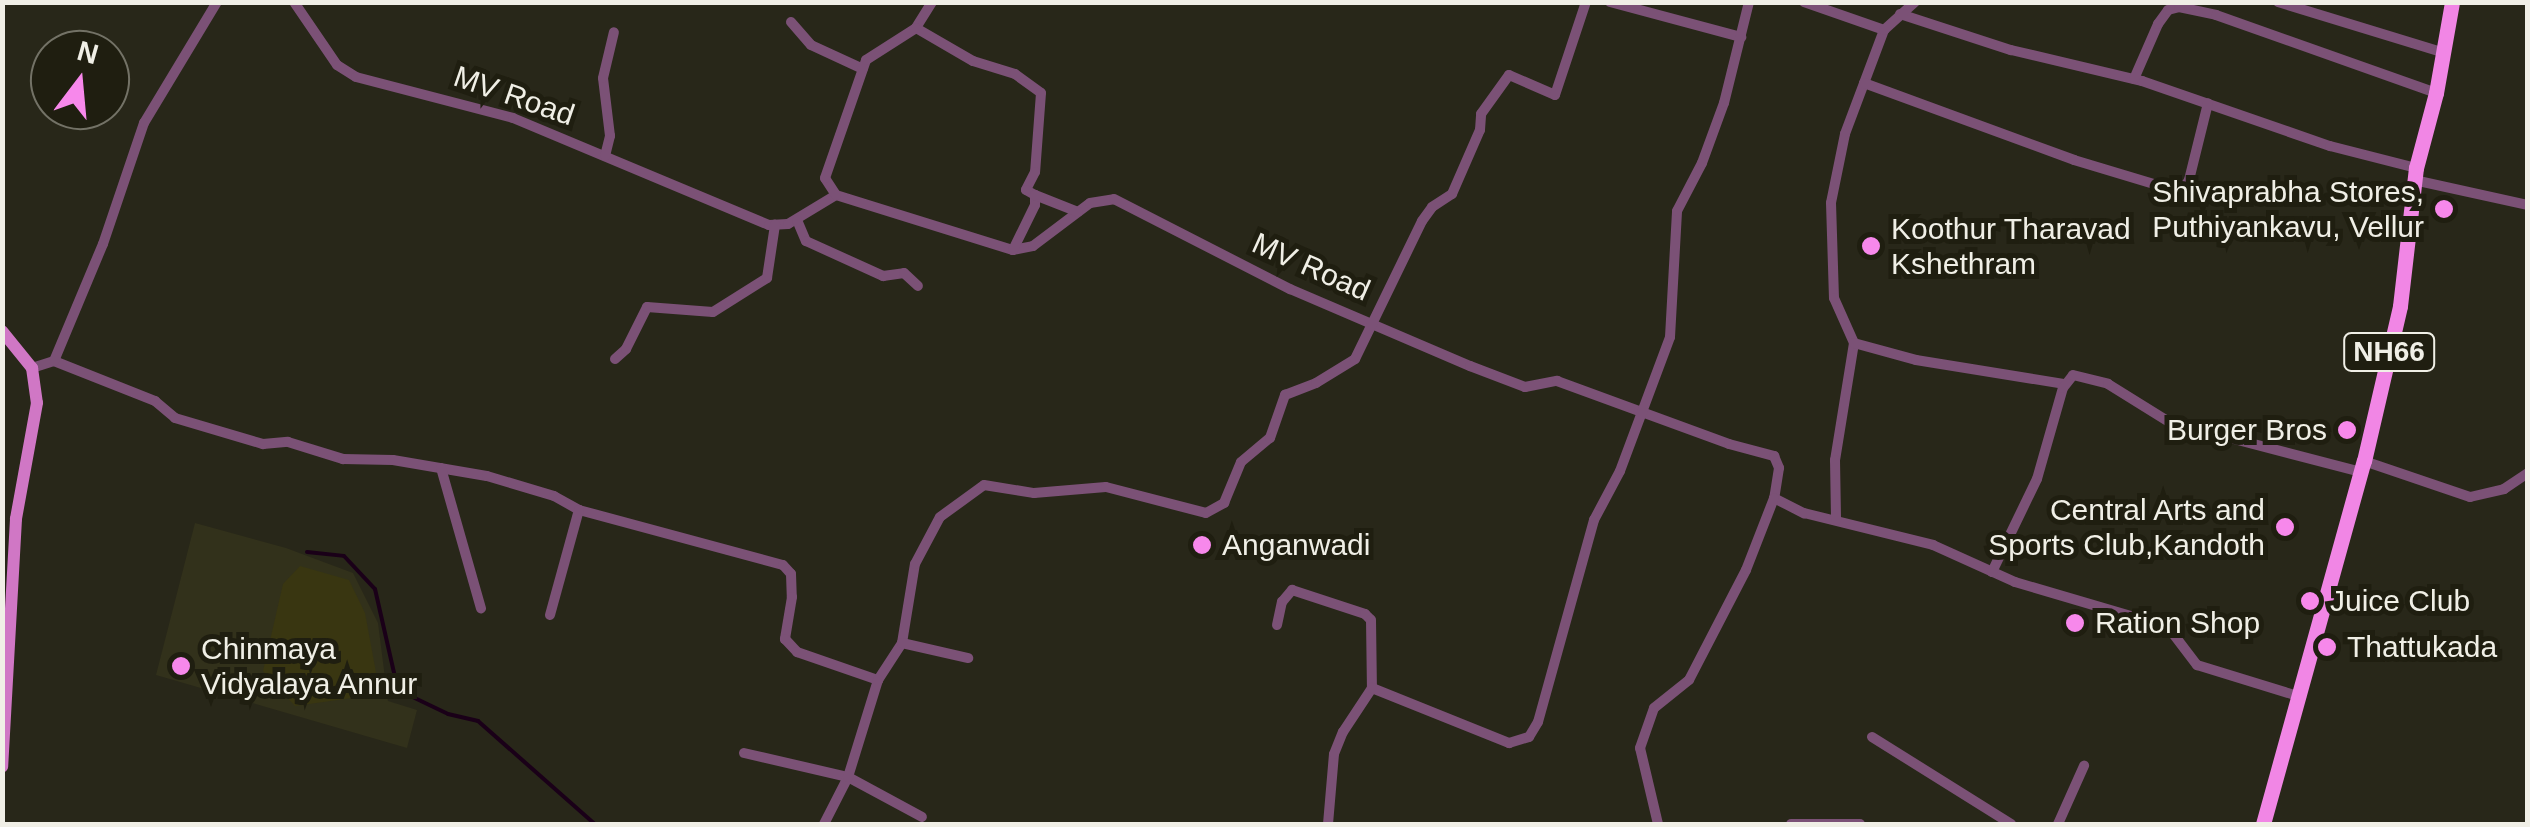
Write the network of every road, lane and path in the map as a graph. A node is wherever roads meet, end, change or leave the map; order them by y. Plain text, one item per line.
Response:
1 (217, 2) edge
2 (294, 2) edge
3 (932, 2) edge
4 (1586, 2) edge
5 (1610, 2) edge
6 (1749, 2) edge
7 (1804, 2) edge
8 (1915, 2) edge
9 (2278, 2) edge
10 (2452, 2) edge
11 (1900, 14) junction
12 (790, 22) dead end
13 (916, 28) junction
14 (1884, 30) junction
15 (614, 32) dead end
16 (1741, 37) junction
17 (2442, 52) junction
18 (863, 69) junction
19 (2134, 79) junction
20 (1864, 83) junction
21 (2436, 93) junction
22 (2208, 103) junction
23 (605, 156) junction
24 (2415, 174) junction
25 (836, 195) junction
26 (1035, 196) junction
27 (2528, 204) edge
28 (1078, 212) junction
29 (797, 220) junction
30 (775, 224) junction
31 (1013, 250) junction
32 (918, 286) dead end
33 (1372, 321) junction
34 (2, 331) edge
35 (1854, 343) junction
36 (615, 360) dead end
37 (54, 361) junction
38 (32, 368) junction
39 (2065, 384) junction
40 (1644, 414) junction
41 (2362, 467) junction
42 (440, 468) junction
43 (2528, 473) edge
44 (1774, 498) junction
45 (579, 510) junction
46 (1836, 520) junction
47 (1992, 572) junction
48 (481, 608) dead end
49 (550, 615) dead end
50 (1277, 626) dead end
51 (902, 644) junction
52 (968, 658) dead end
53 (878, 680) junction
54 (1372, 688) junction
55 (2301, 698) junction
56 (1872, 736) dead end
57 (744, 753) dead end
58 (2084, 766) dead end
59 (2, 767) edge
60 (848, 777) junction
61 (922, 817) dead end
62 (824, 824) edge
63 (1328, 824) edge
64 (1658, 824) edge
65 (1790, 824) edge
66 (1860, 824) edge
67 (2012, 824) edge
68 (2058, 824) edge
69 (2263, 824) edge

1 - 37 street
2 - 23 street, MV Road
3 - 13 street
4 - 33 street
5 - 16 street
6 - 16 street
7 - 14 street
8 - 11 street
9 - 17 street
10 - 17 highway, NH66
11 - 14 street
11 - 19 street
12 - 18 street
13 - 18 street
13 - 26 street
14 - 20 street
15 - 23 street
16 - 40 street
17 - 21 highway, NH66
18 - 25 street
19 - 21 street
19 - 22 street
20 - 22 street
20 - 35 street
21 - 24 highway, NH66
22 - 24 street
23 - 30 street, MV Road
24 - 27 street
24 - 41 highway, NH66
25 - 29 street, MV Road
25 - 31 street
26 - 28 street
26 - 31 street
28 - 31 street, MV Road
28 - 33 street, MV Road
29 - 30 street, MV Road
29 - 32 street
30 - 36 street
33 - 40 street, MV Road
33 - 51 street
34 - 38 main road
35 - 39 street
35 - 46 street
37 - 38 street
37 - 42 street
38 - 59 main road
39 - 41 street
39 - 47 street
40 - 44 street, MV Road
40 - 54 street
41 - 43 street
41 - 55 highway, NH66
42 - 45 street
42 - 48 street
44 - 46 street
44 - 64 street
45 - 49 street
45 - 53 street
46 - 47 street
47 - 55 street
50 - 54 street
51 - 52 street
51 - 53 street
53 - 60 street
54 - 63 street
55 - 69 highway, NH66
56 - 67 street
57 - 60 street
58 - 68 street
60 - 61 street
60 - 62 street
65 - 66 street

